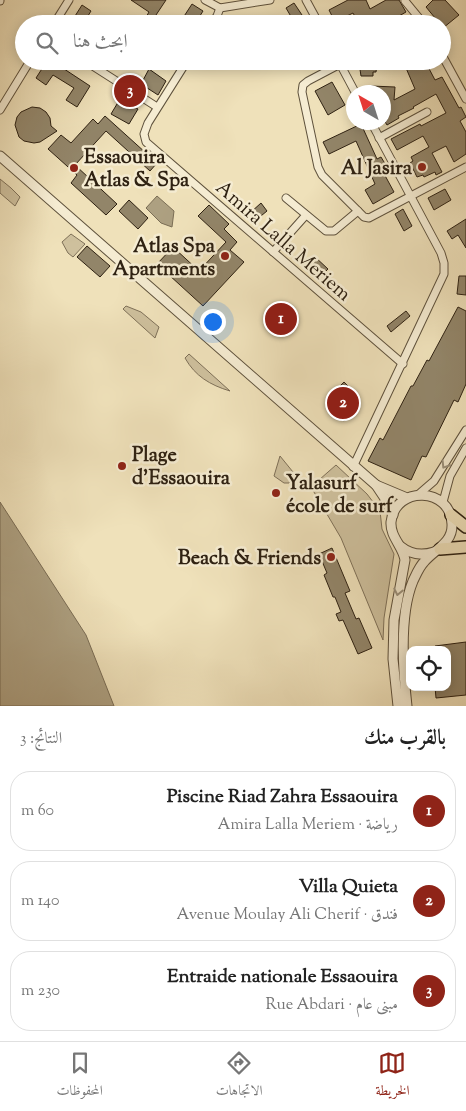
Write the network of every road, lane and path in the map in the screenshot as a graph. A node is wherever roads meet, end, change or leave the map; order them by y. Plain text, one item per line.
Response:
1 (69, 0) edge
2 (205, 0) edge
3 (270, 0) edge
4 (306, 0) edge
5 (405, 1) edge
6 (220, 8) junction
7 (60, 15) edge
8 (217, 15) edge
9 (314, 15) edge
10 (416, 15) edge
11 (24, 70) edge
12 (99, 70) edge
13 (181, 70) edge
14 (327, 70) edge
15 (345, 70) edge
16 (450, 70) edge
17 (352, 85) edge
18 (466, 99) edge
19 (157, 106) junction
20 (0, 110) edge
21 (427, 112) dead end
22 (375, 130) edge
23 (379, 138) junction
24 (0, 156) edge
25 (466, 167) edge
26 (411, 195) junction
27 (286, 198) dead end
28 (358, 211) junction
29 (306, 215) junction
30 (273, 252) junction
31 (403, 364) junction
32 (466, 430) edge
33 (466, 448) edge
34 (353, 467) junction
35 (376, 485) junction
36 (419, 494) junction
37 (408, 498) junction
38 (443, 502) junction
39 (393, 515) junction
40 (450, 515) junction
41 (466, 527) edge
42 (399, 545) junction
43 (466, 547) edge
44 (437, 550) junction
45 (398, 706) edge
46 (407, 706) edge

1 - 7 street
2 - 6 street
3 - 6 street
4 - 9 street
5 - 10 street
6 - 8 street
11 - 20 street
12 - 19 street
13 - 19 street, Amira Lalla Meriem
14 - 28 street
15 - 17 street
16 - 18 street
19 - 30 street, Amira Lalla Meriem
21 - 23 street
22 - 23 street
23 - 26 street
24 - 34 street
25 - 26 street
26 - 28 street
26 - 31 street
27 - 29 street
28 - 29 street
29 - 30 street
30 - 31 street, Amira Lalla Meriem
31 - 34 street
32 -> 36 street
33 - 38 street
34 - 35 street
35 - 37 street
35 - 39 street
36 - 37 street
36 - 38 street
37 - 39 street
38 - 40 street
39 - 42 street
40 - 41 highway
40 - 44 street
42 - 44 street
42 -> 45 street
43 - 44 highway
44 - 46 street

